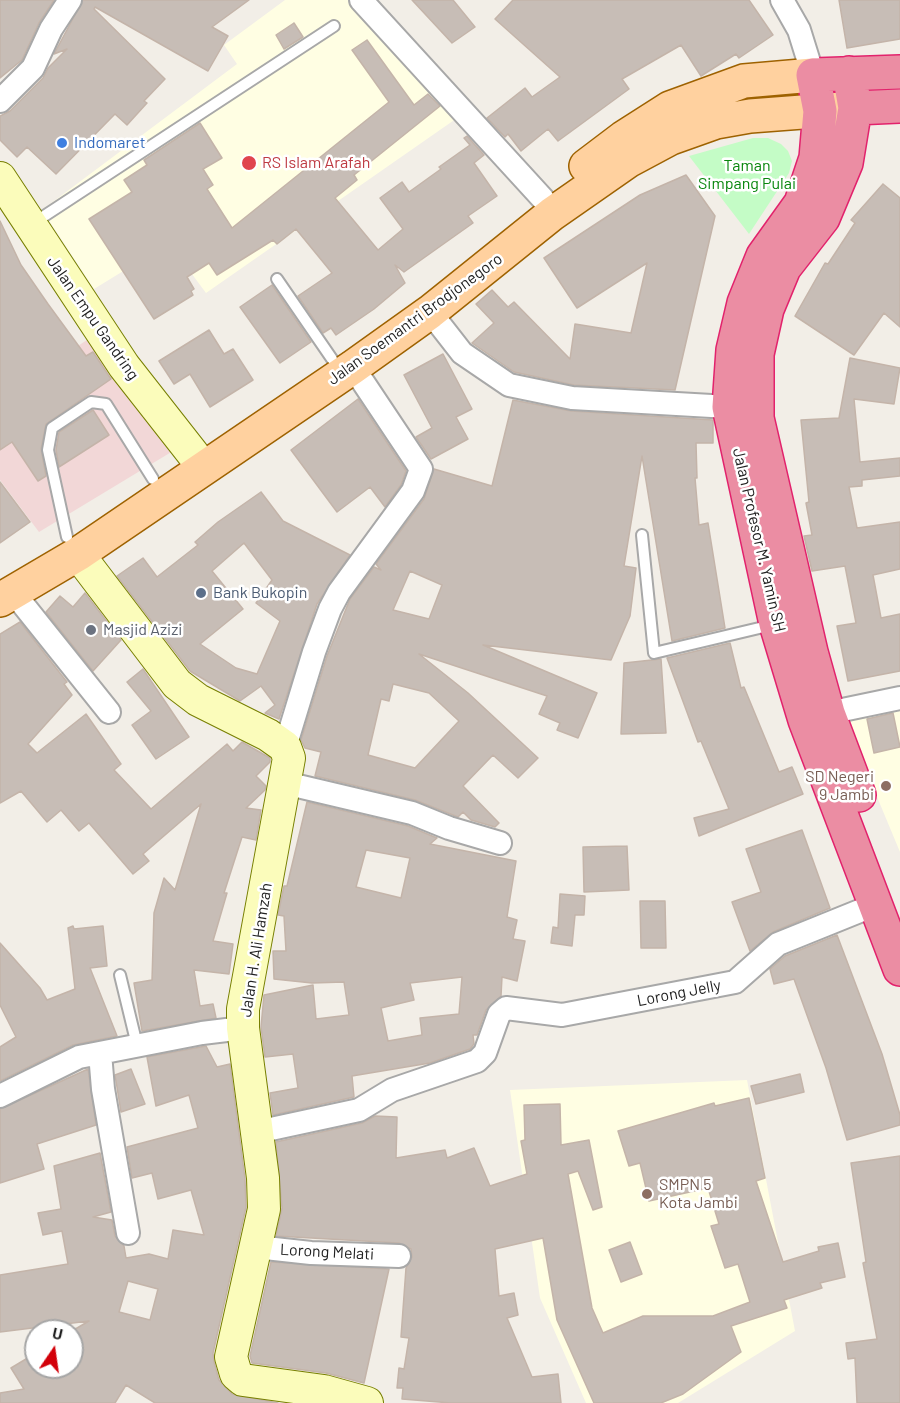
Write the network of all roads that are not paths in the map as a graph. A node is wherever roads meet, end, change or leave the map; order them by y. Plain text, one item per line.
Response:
1 (70, 0) edge
2 (361, 0) edge
3 (782, 0) edge
4 (334, 26) dead end
5 (900, 72) edge
6 (849, 73) junction
7 (813, 75) junction
8 (0, 101) edge
9 (900, 106) edge
10 (855, 108) junction
11 (820, 111) junction
12 (0, 178) edge
13 (543, 199) junction
14 (29, 226) junction
15 (277, 279) dead end
16 (430, 312) junction
17 (342, 363) junction
18 (729, 407) junction
19 (198, 461) junction
20 (153, 479) junction
21 (642, 536) dead end
22 (72, 545) junction
23 (4, 590) edge
24 (776, 624) junction
25 (900, 698) edge
26 (109, 712) dead end
27 (828, 713) junction
28 (285, 747) junction
29 (285, 783) junction
30 (500, 843) dead end
31 (888, 905) edge
32 (900, 969) edge
33 (120, 975) dead end
34 (243, 1028) junction
35 (137, 1045) junction
36 (100, 1053) junction
37 (0, 1096) edge
38 (257, 1132) junction
39 (128, 1233) dead end
40 (256, 1247) junction
41 (399, 1256) dead end
42 (367, 1403) edge

1 - 8 street
2 - 13 street
3 - 7 street
4 - 14 lane
5 - 6 highway
6 - 7 highway
6 - 10 highway, Jalan Profesor M. Yamin SH
7 - 11 highway, Jalan Profesor M. Yamin SH
7 - 13 main road, Jalan Soemantri Brodjonegoro
9 - 10 highway
10 - 11 main road, Jalan Soemantri Brodjonegoro
10 - 27 highway, Jalan Profesor M. Yamin SH
11 - 16 main road, Jalan Soemantri Brodjonegoro
11 - 18 highway, Jalan Profesor M. Yamin SH
12 - 14 street, Jalan Empu Gandring
13 - 17 main road, Jalan Soemantri Brodjonegoro
14 - 19 street, Jalan Empu Gandring
15 - 17 lane
16 - 17 main road, Jalan Soemantri Brodjonegoro
16 - 18 street
17 - 19 main road, Jalan Soemantri Brodjonegoro
17 - 28 street
18 - 24 highway, Jalan Profesor M. Yamin SH
19 - 20 main road, Jalan Soemantri Brodjonegoro
19 - 22 main road, Jalan Soemantri Brodjonegoro
20 - 22 main road, Jalan Soemantri Brodjonegoro
20 - 22 lane
21 - 24 lane
22 - 23 main road
22 - 28 street
23 - 26 street
24 - 31 highway, Jalan Profesor M. Yamin SH
25 - 27 street
27 - 31 highway, Jalan Profesor M. Yamin SH
28 - 29 street, Jalan H. Ali Hamzah
29 - 30 street
29 - 34 street, Jalan H. Ali Hamzah
31 - 32 highway, Jalan Profesor M. Yamin SH
31 - 38 street, Lorong Jelly
33 - 35 lane
34 - 35 street
34 - 38 street, Jalan H. Ali Hamzah
35 - 36 street
36 - 37 street
36 - 39 street
38 - 40 street, Jalan H. Ali Hamzah
40 - 41 street, Lorong Melati
40 - 42 street, Jalan H. Ali Hamzah

